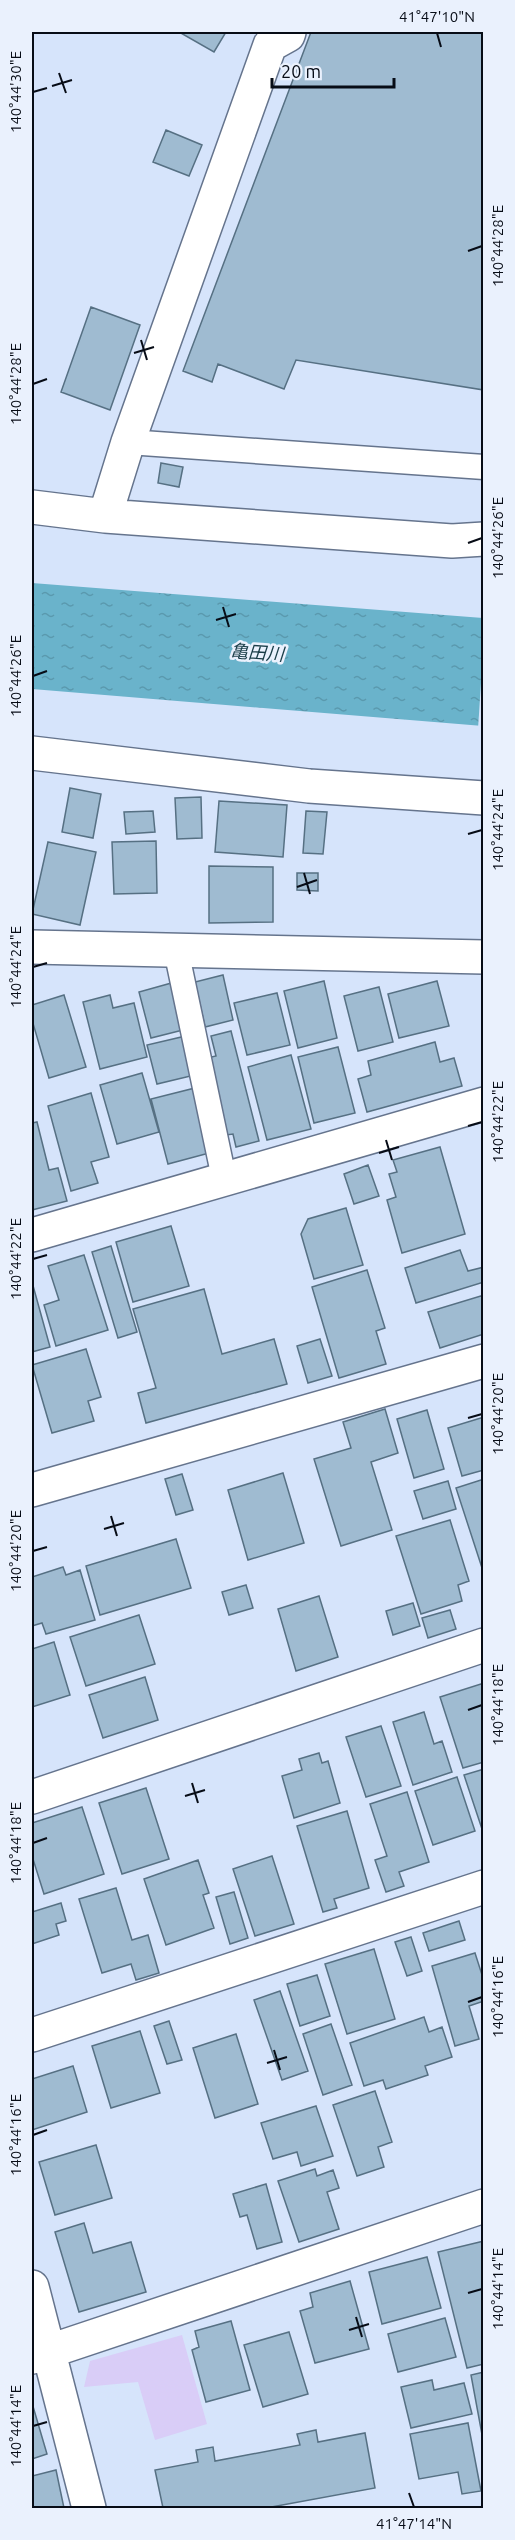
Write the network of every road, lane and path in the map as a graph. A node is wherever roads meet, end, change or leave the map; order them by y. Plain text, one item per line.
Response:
1 (289, 32) edge
2 (128, 441) junction
3 (483, 467) edge
4 (32, 507) edge
5 (105, 516) junction
6 (483, 539) edge
7 (32, 753) edge
8 (483, 798) edge
9 (32, 947) edge
10 (176, 950) junction
11 (483, 957) edge
12 (483, 1104) edge
13 (224, 1178) junction
14 (32, 1234) edge
15 (483, 1361) edge
16 (32, 1490) edge
17 (483, 1645) edge
18 (32, 1797) edge
19 (483, 1887) edge
20 (32, 2035) edge
21 (483, 2206) edge
22 (32, 2287) edge
23 (40, 2354) edge
24 (89, 2508) edge

1 - 2 street
2 - 3 lane
2 - 5 street
4 - 5 street
5 - 6 street
7 - 8 street
9 - 10 street
10 - 11 street
10 - 13 lane
12 - 13 street
13 - 14 street
15 - 16 street
17 - 18 street
19 - 20 street
21 - 23 street
22 - 23 street
23 - 24 street

